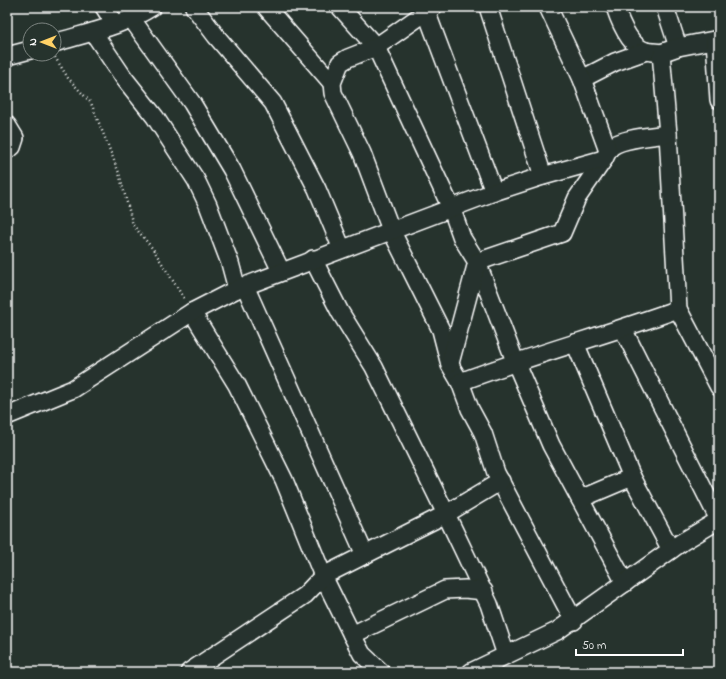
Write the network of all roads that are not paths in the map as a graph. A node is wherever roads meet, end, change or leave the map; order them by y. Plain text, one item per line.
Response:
1 (104, 7) edge
2 (152, 7) edge
3 (194, 7) edge
4 (266, 7) edge
5 (340, 7) edge
6 (488, 7) edge
7 (548, 7) edge
8 (615, 7) edge
9 (665, 7) edge
10 (430, 9) edge
11 (123, 21) junction
12 (93, 32) junction
13 (717, 40) edge
14 (62, 41) edge
15 (376, 47) junction
16 (678, 47) junction
17 (22, 52) edge
18 (653, 52) junction
19 (7, 56) edge
20 (582, 79) junction
21 (332, 83) junction
22 (719, 100) edge
23 (7, 125) edge
24 (668, 134) junction
25 (7, 150) edge
26 (606, 155) junction
27 (543, 176) junction
28 (494, 192) junction
29 (452, 210) junction
30 (391, 230) junction
31 (342, 249) junction
32 (314, 259) junction
33 (477, 262) junction
34 (280, 271) junction
35 (241, 288) junction
36 (678, 309) junction
37 (192, 312) junction
38 (623, 329) junction
39 (575, 343) junction
40 (515, 361) junction
41 (450, 365) junction
42 (460, 382) junction
43 (719, 386) edge
44 (7, 416) edge
45 (632, 477) junction
46 (501, 481) junction
47 (580, 499) junction
48 (446, 514) junction
49 (719, 520) edge
50 (671, 550) junction
51 (365, 555) junction
52 (323, 576) junction
53 (625, 583) junction
54 (484, 591) junction
55 (574, 621) junction
56 (352, 635) junction
57 (506, 655) junction
58 (189, 672) edge
59 (381, 672) edge
60 (471, 672) edge

1 - 11 street
2 - 11 street
3 - 31 street
4 - 21 street
5 - 15 street
6 - 27 street
7 - 20 street
8 - 18 street
9 - 16 street
10 - 15 street
10 - 28 street
11 - 12 street
11 - 34 street
12 - 14 street
12 - 35 street
13 - 16 street
13 - 22 street
15 - 21 street
15 - 29 street
16 - 18 street
17 - 19 street
18 - 20 street
18 - 24 street
20 - 26 street
21 - 30 street
23 - 25 street
24 - 26 street
24 - 36 street
26 - 27 street
26 - 33 street
27 - 28 street
28 - 29 street
29 - 30 street
29 - 33 street
30 - 31 street
30 - 41 street
31 - 32 street
32 - 34 street
32 - 48 street
33 - 40 street
33 - 41 street
34 - 35 street
35 - 37 street
35 - 51 street
36 - 38 street
36 - 43 street
37 - 44 street
37 - 52 street
38 - 39 street
38 - 49 street
39 - 40 street
39 - 45 street
40 - 42 street
40 - 47 street
41 - 42 street
42 - 46 street
45 - 47 street
45 - 50 street
46 - 48 street
46 - 55 street
47 - 53 street
48 - 51 street
48 - 54 street
49 - 50 street
50 - 53 street
51 - 52 street
52 - 56 street
52 - 58 street
53 - 55 street
54 - 56 street
54 - 57 street
55 - 57 street
56 - 59 street
57 - 60 street

